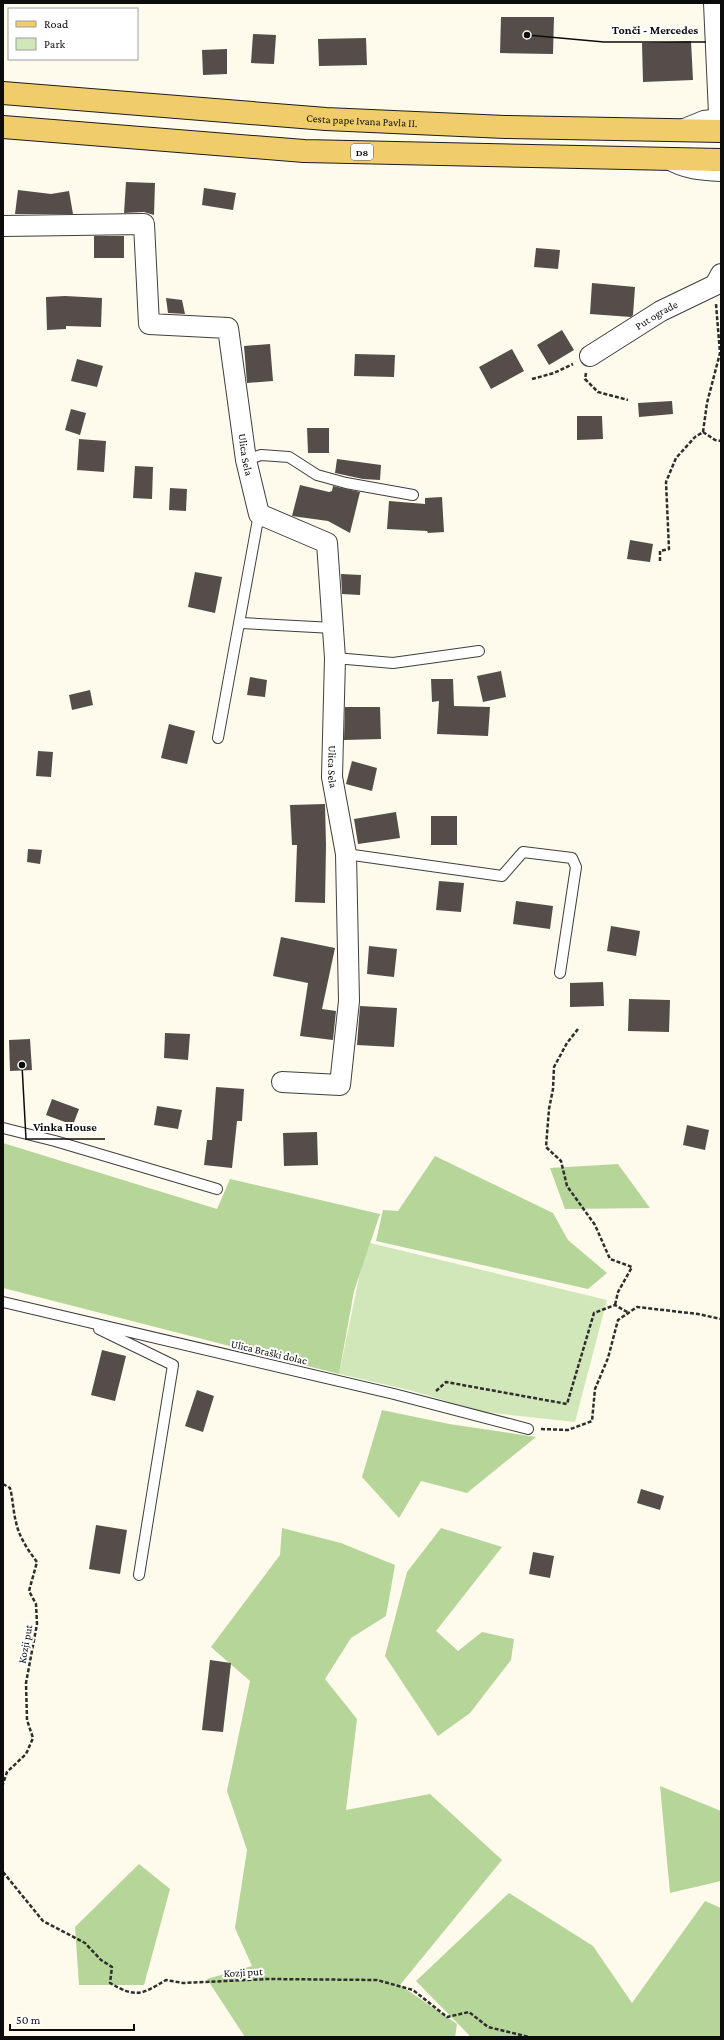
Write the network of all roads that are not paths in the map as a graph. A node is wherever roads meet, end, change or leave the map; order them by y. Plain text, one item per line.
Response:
1 (714, 3) edge
2 (3, 85) edge
3 (3, 94) edge
4 (26, 95) junction
5 (720, 120) edge
6 (3, 127) edge
7 (659, 159) junction
8 (721, 160) edge
9 (721, 176) edge
10 (3, 226) edge
11 (718, 280) edge
12 (590, 356) road end
13 (246, 460) junction
14 (414, 495) dead end
15 (259, 514) junction
16 (241, 623) junction
17 (333, 628) junction
18 (479, 651) dead end
19 (335, 658) junction
20 (218, 738) dead end
21 (346, 854) junction
22 (560, 973) dead end
23 (282, 1082) dead end
24 (3, 1128) edge
25 (217, 1189) dead end
26 (3, 1302) edge
27 (82, 1321) junction
28 (528, 1429) road end
29 (139, 1575) dead end

1 - 5 street
2 - 4 main road
3 - 4 main road, Cesta pape Ivana Pavla II.
4 - 5 main road, Cesta pape Ivana Pavla II.
6 - 7 main road, D8
7 - 8 main road, D8
7 - 9 lane
10 - 13 street, Ulica Sela
11 - 12 street, Put ograde
13 - 14 lane
13 - 15 street, Ulica Sela
15 - 16 lane
15 - 17 street, Ulica Sela
16 - 17 lane
16 - 20 lane
17 - 19 street, Ulica Sela
18 - 19 lane
19 - 21 street, Ulica Sela
21 - 22 lane
21 - 23 street, Ulica Sela
24 - 25 lane
26 - 27 lane, Ulica Braški dolac
27 - 28 lane, Ulica Braški dolac
27 - 29 lane

